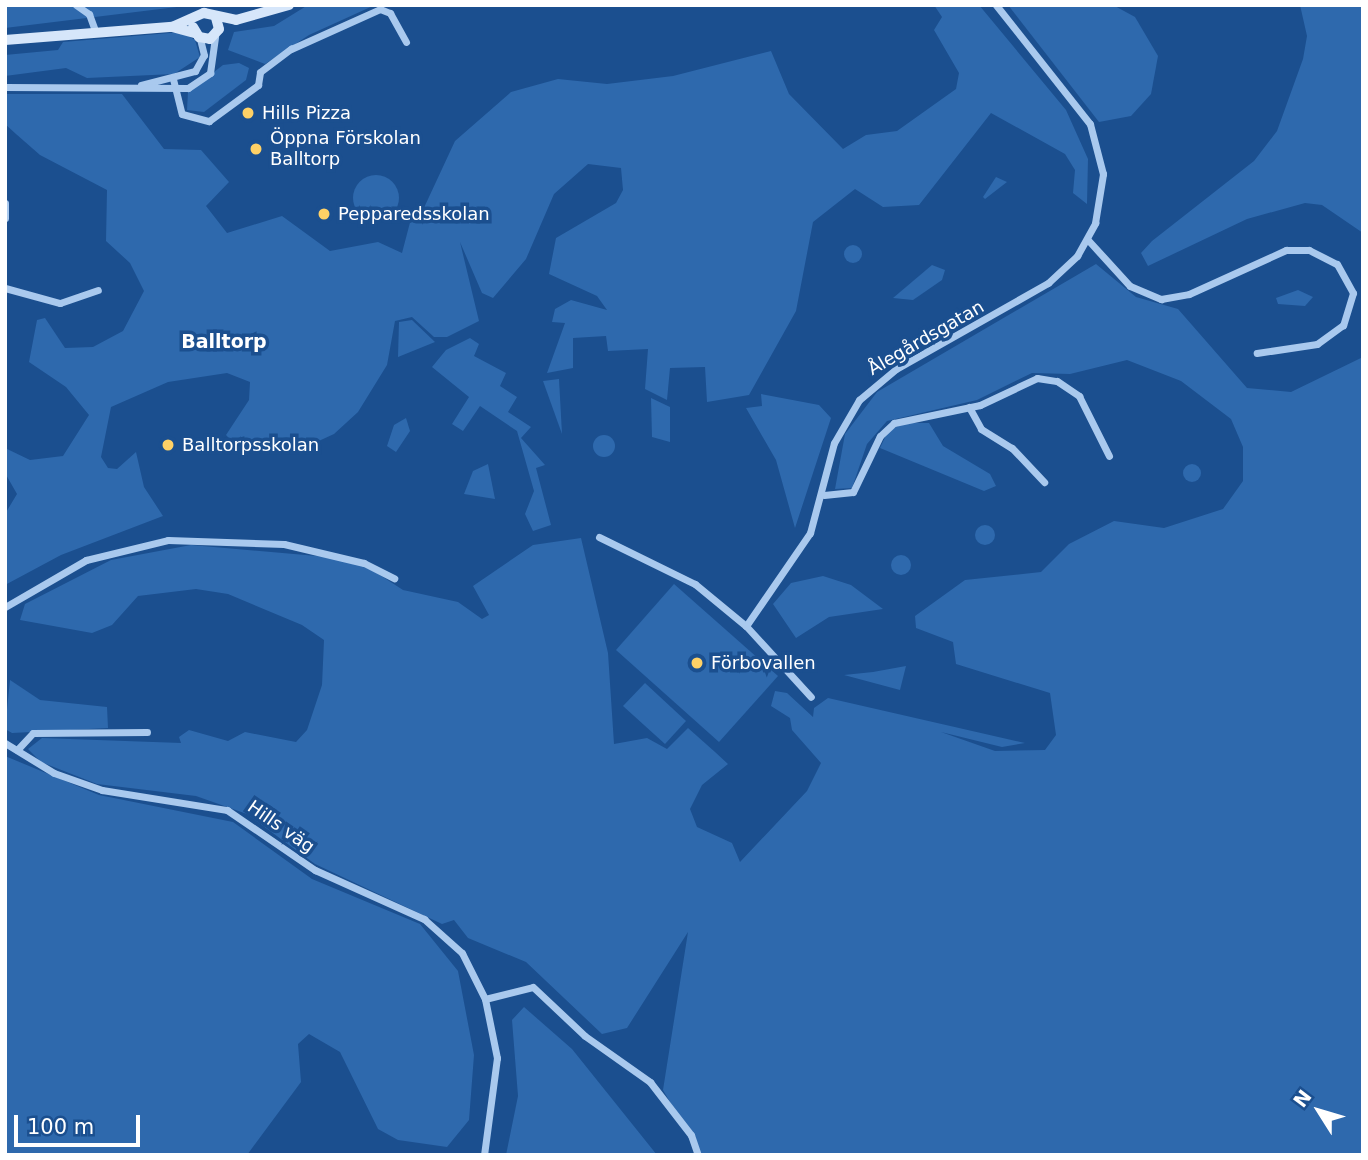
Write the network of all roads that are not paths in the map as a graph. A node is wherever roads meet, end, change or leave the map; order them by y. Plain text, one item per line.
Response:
1 (76, 5) edge
2 (289, 5) edge
3 (996, 5) edge
4 (198, 16) junction
5 (216, 18) junction
6 (236, 20) junction
7 (173, 27) junction
8 (96, 33) junction
9 (217, 34) junction
10 (197, 36) junction
11 (5, 40) edge
12 (406, 42) dead end
13 (173, 79) junction
14 (140, 86) junction
15 (5, 87) edge
16 (173, 89) junction
17 (5, 203) edge
18 (5, 218) edge
19 (1088, 240) junction
20 (5, 288) edge
21 (98, 290) dead end
22 (1257, 353) dead end
23 (969, 407) junction
24 (1109, 456) dead end
25 (1044, 482) dead end
26 (824, 495) junction
27 (599, 537) dead end
28 (394, 578) dead end
29 (5, 607) edge
30 (746, 626) junction
31 (811, 697) dead end
32 (147, 732) dead end
33 (5, 743) edge
34 (17, 750) junction
35 (485, 999) junction
36 (484, 1155) edge
37 (698, 1155) edge

1 - 8 street
2 - 6 street
3 - 19 street, Ålegårdsgatan
4 - 5 street
4 - 7 street
4 - 10 street
5 - 6 street
5 - 9 street
6 - 9 street
7 - 8 street
7 - 10 street
8 - 11 street
9 - 10 street
9 - 16 street
10 - 13 street
12 - 16 street
13 - 14 street
13 - 16 street
14 - 15 street
14 - 16 street
17 - 18 street
19 - 22 street
19 - 26 street, Ålegårdsgatan
20 - 21 street
23 - 24 street
23 - 25 street
23 - 26 street
26 - 30 street, Ålegårdsgatan
27 - 30 street
28 - 29 street
30 - 31 street
32 - 34 street
33 - 34 street, Hills väg
34 - 35 street, Hills väg
35 - 36 street, Hills väg
35 - 37 street

